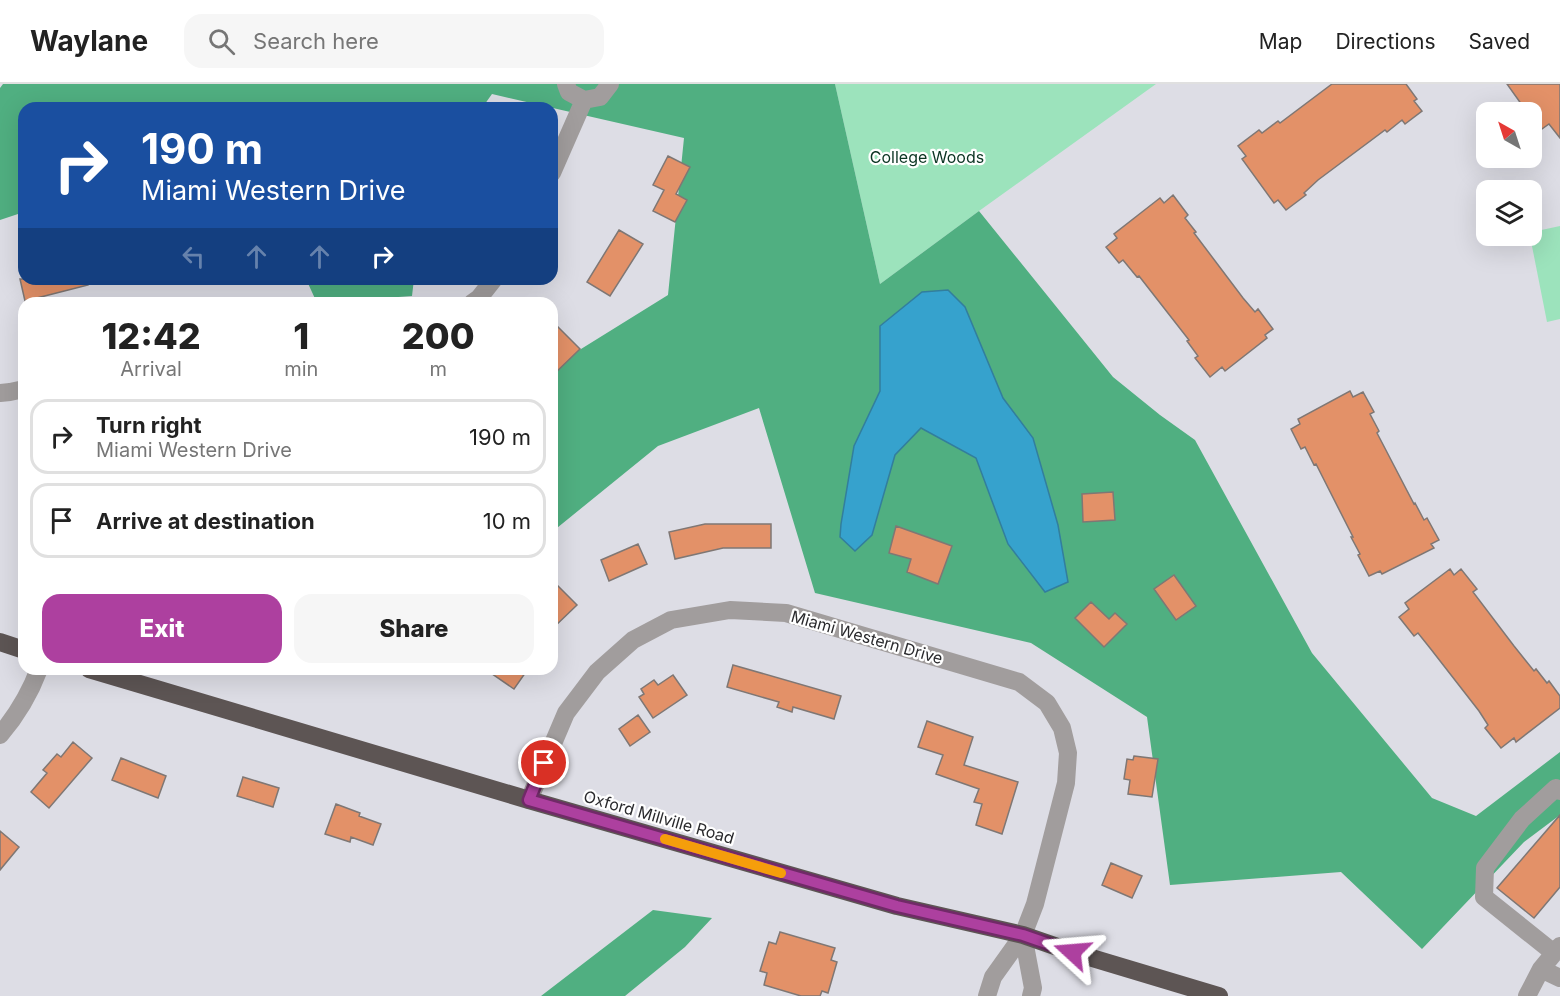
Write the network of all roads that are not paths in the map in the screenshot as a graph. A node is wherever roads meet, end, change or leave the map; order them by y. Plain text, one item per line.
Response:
1 (566, 84) edge
2 (610, 84) edge
3 (584, 100) junction
4 (558, 159) edge
5 (489, 285) edge
6 (480, 297) edge
7 (18, 390) edge
8 (0, 393) edge
9 (0, 642) edge
10 (18, 648) edge
11 (37, 675) edge
12 (109, 675) edge
13 (0, 735) edge
14 (1559, 788) edge
15 (529, 800) junction
16 (1023, 935) junction
17 (1557, 950) edge
18 (1541, 969) junction
19 (1560, 978) edge
20 (987, 996) edge
21 (1031, 996) edge
22 (1219, 996) edge
23 (1527, 996) edge

1 - 3 street
2 - 3 street
3 - 4 street
5 - 6 street
7 - 8 street
9 - 10 highway
11 - 13 street
12 - 15 highway, Oxford Millville Road
14 - 17 street
15 - 16 highway, Oxford Millville Road
15 - 16 street, Miami Western Drive
16 - 20 street, Miami Western Drive
16 - 21 street
16 - 22 highway, Oxford Millville Road
17 - 18 street
18 - 19 street
18 - 23 street

